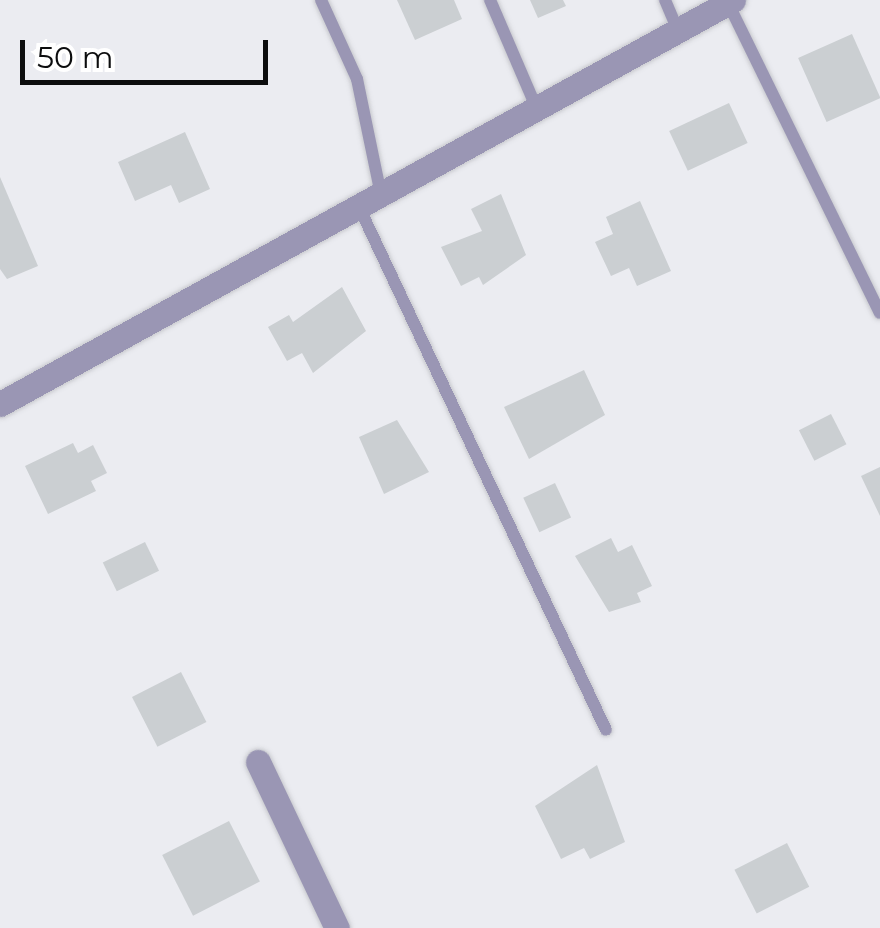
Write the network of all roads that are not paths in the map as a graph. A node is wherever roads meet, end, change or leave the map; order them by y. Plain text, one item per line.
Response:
1 (321, 0) edge
2 (490, 0) edge
3 (665, 0) edge
4 (730, 1) edge
5 (678, 30) junction
6 (536, 109) junction
7 (370, 201) junction
8 (880, 313) edge
9 (0, 404) edge
10 (606, 730) dead end
11 (258, 762) dead end
12 (337, 928) edge

1 - 7 lane
2 - 6 lane
3 - 5 lane
4 - 5 street
4 - 8 lane
5 - 6 street
6 - 7 street
7 - 9 street
7 - 10 lane
11 - 12 street

